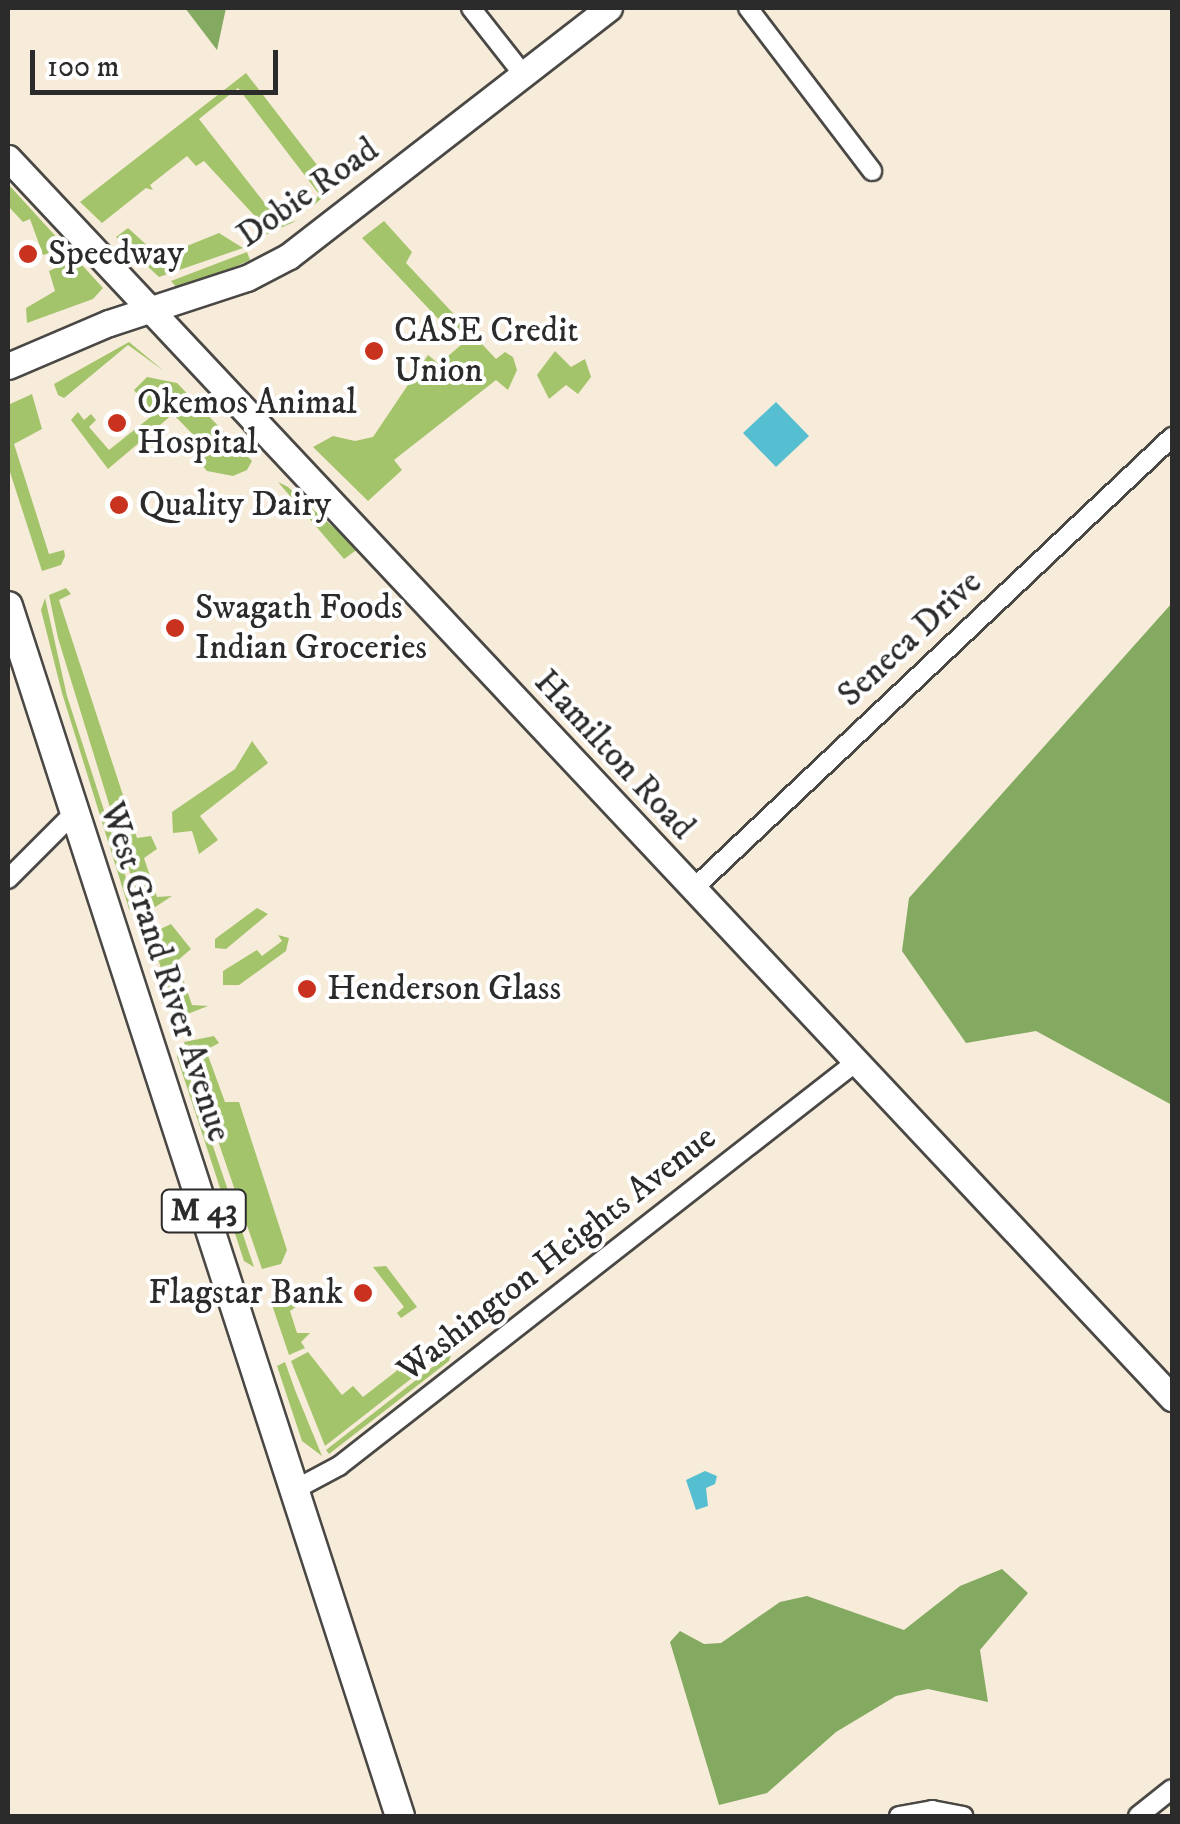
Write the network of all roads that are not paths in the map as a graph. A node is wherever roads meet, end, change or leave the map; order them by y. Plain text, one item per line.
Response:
1 (471, 8) edge
2 (609, 8) edge
3 (748, 8) edge
4 (523, 74) junction
5 (8, 158) edge
6 (872, 171) dead end
7 (148, 312) junction
8 (8, 366) edge
9 (1172, 436) edge
10 (8, 606) edge
11 (74, 813) junction
12 (8, 879) edge
13 (692, 889) junction
14 (856, 1062) junction
15 (1172, 1398) edge
16 (294, 1490) junction
17 (1172, 1789) edge
18 (400, 1816) edge
19 (899, 1816) edge
20 (963, 1816) edge
21 (1138, 1816) edge

1 - 4 street
2 - 4 street, Dobie Road
3 - 6 street
4 - 7 street, Dobie Road
5 - 7 street, Hamilton Road
7 - 8 street, Dobie Road
7 - 13 street, Hamilton Road
9 - 13 street, Seneca Drive
10 - 11 main road, West Grand River Avenue / M 43
11 - 12 street
11 - 16 main road, West Grand River Avenue / M 43
13 - 14 street, Hamilton Road
14 - 15 street, Hamilton Road
14 - 16 street, Washington Heights Avenue
16 - 18 main road, West Grand River Avenue / M 43
17 - 21 street
19 - 20 street

